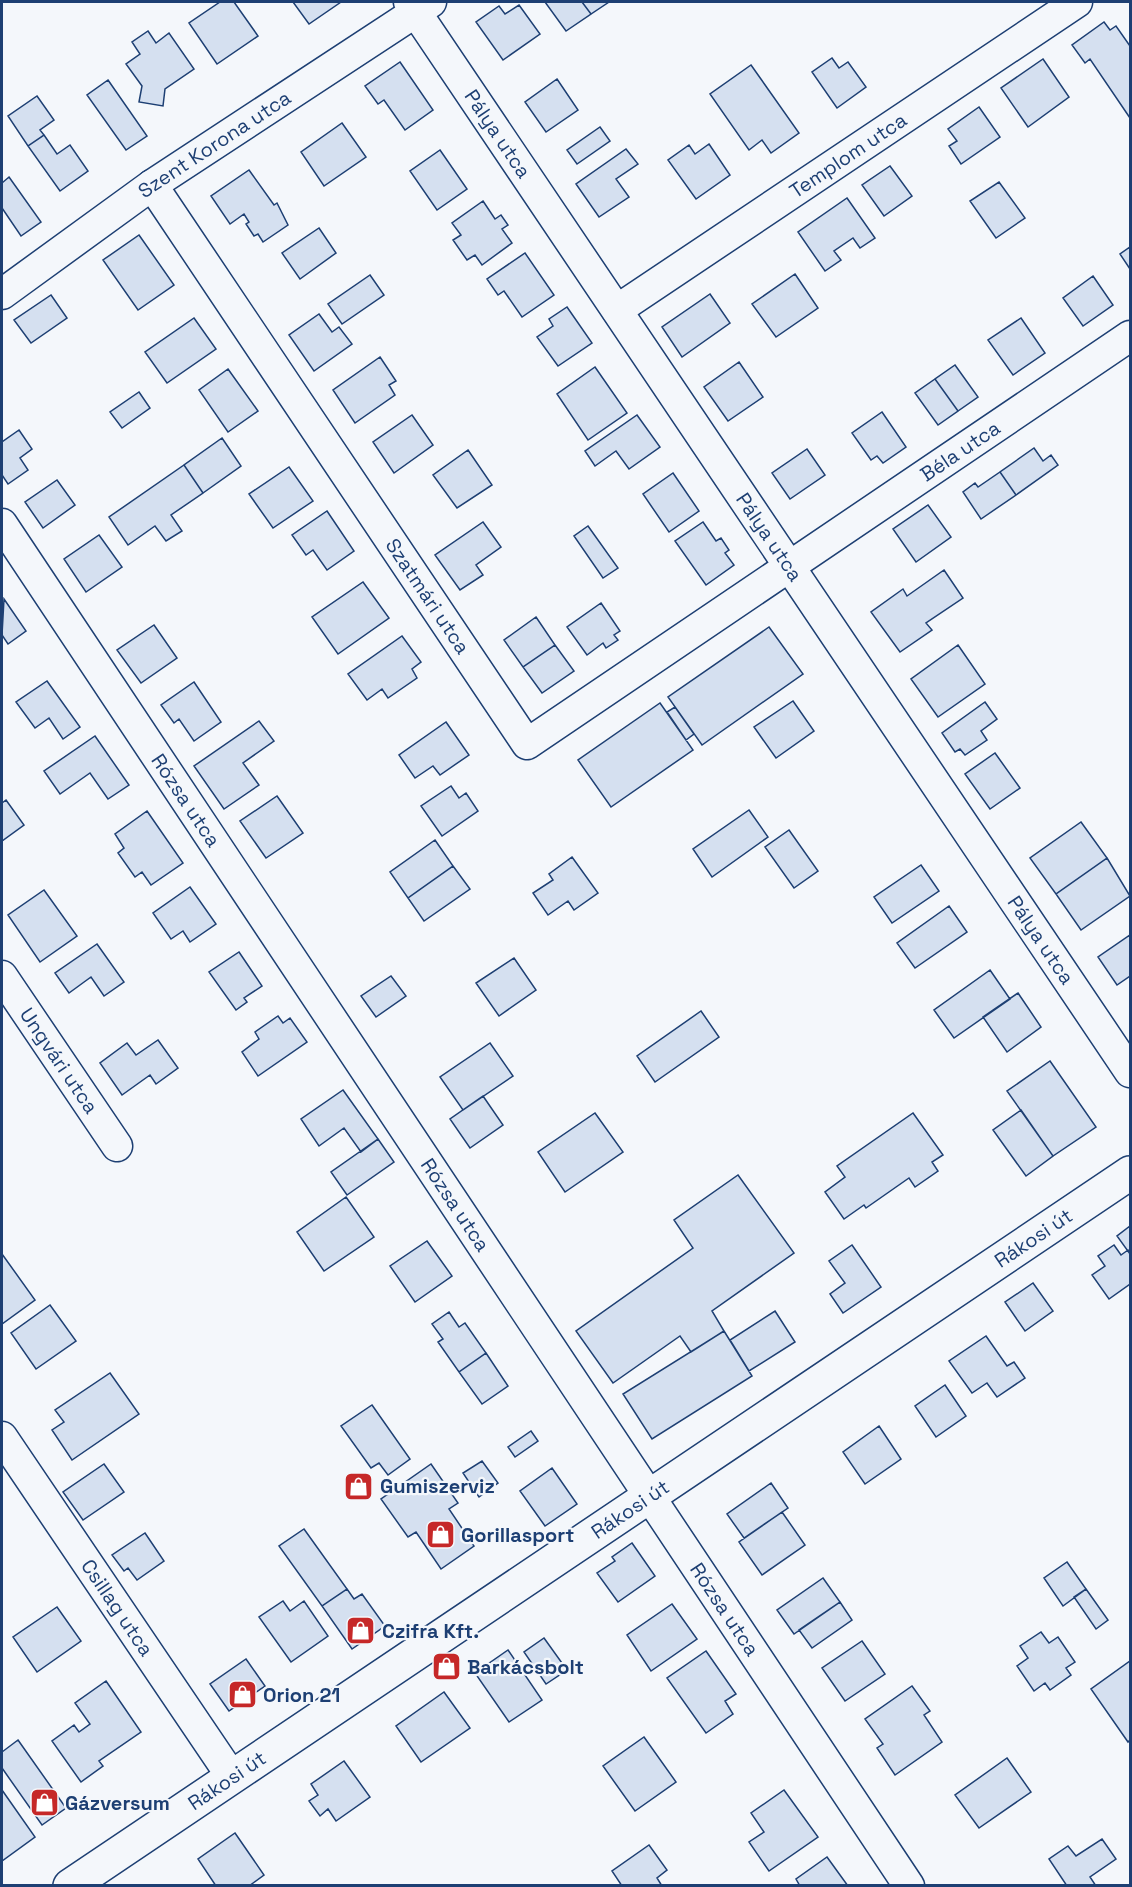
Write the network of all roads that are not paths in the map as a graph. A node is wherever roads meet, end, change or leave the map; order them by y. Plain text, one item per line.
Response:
1 (1077, 2) edge
2 (419, 5) edge
3 (152, 185) junction
4 (2, 294) edge
5 (617, 309) junction
6 (1131, 336) edge
7 (2, 524) edge
8 (791, 567) junction
9 (2, 976) edge
10 (1131, 1072) edge
11 (117, 1146) dead end
12 (1131, 1173) edge
13 (2, 1437) edge
14 (649, 1496) junction
15 (232, 1777) junction
16 (70, 1886) edge
17 (909, 1886) edge

1 - 5 street, Templom utca
2 - 3 street, Szent Korona utca
2 - 5 street, Pálya utca
3 - 4 street, Szent Korona utca
3 - 8 street, Szatmári utca
5 - 8 street, Pálya utca
6 - 8 street, Béla utca
7 - 14 street, Rózsa utca
8 - 10 street, Pálya utca
9 - 11 street, Ungvári utca
12 - 14 main road, Rákosi út
13 - 15 street, Csillag utca
14 - 15 main road, Rákosi út
14 - 17 street, Rózsa utca
15 - 16 main road, Rákosi út

